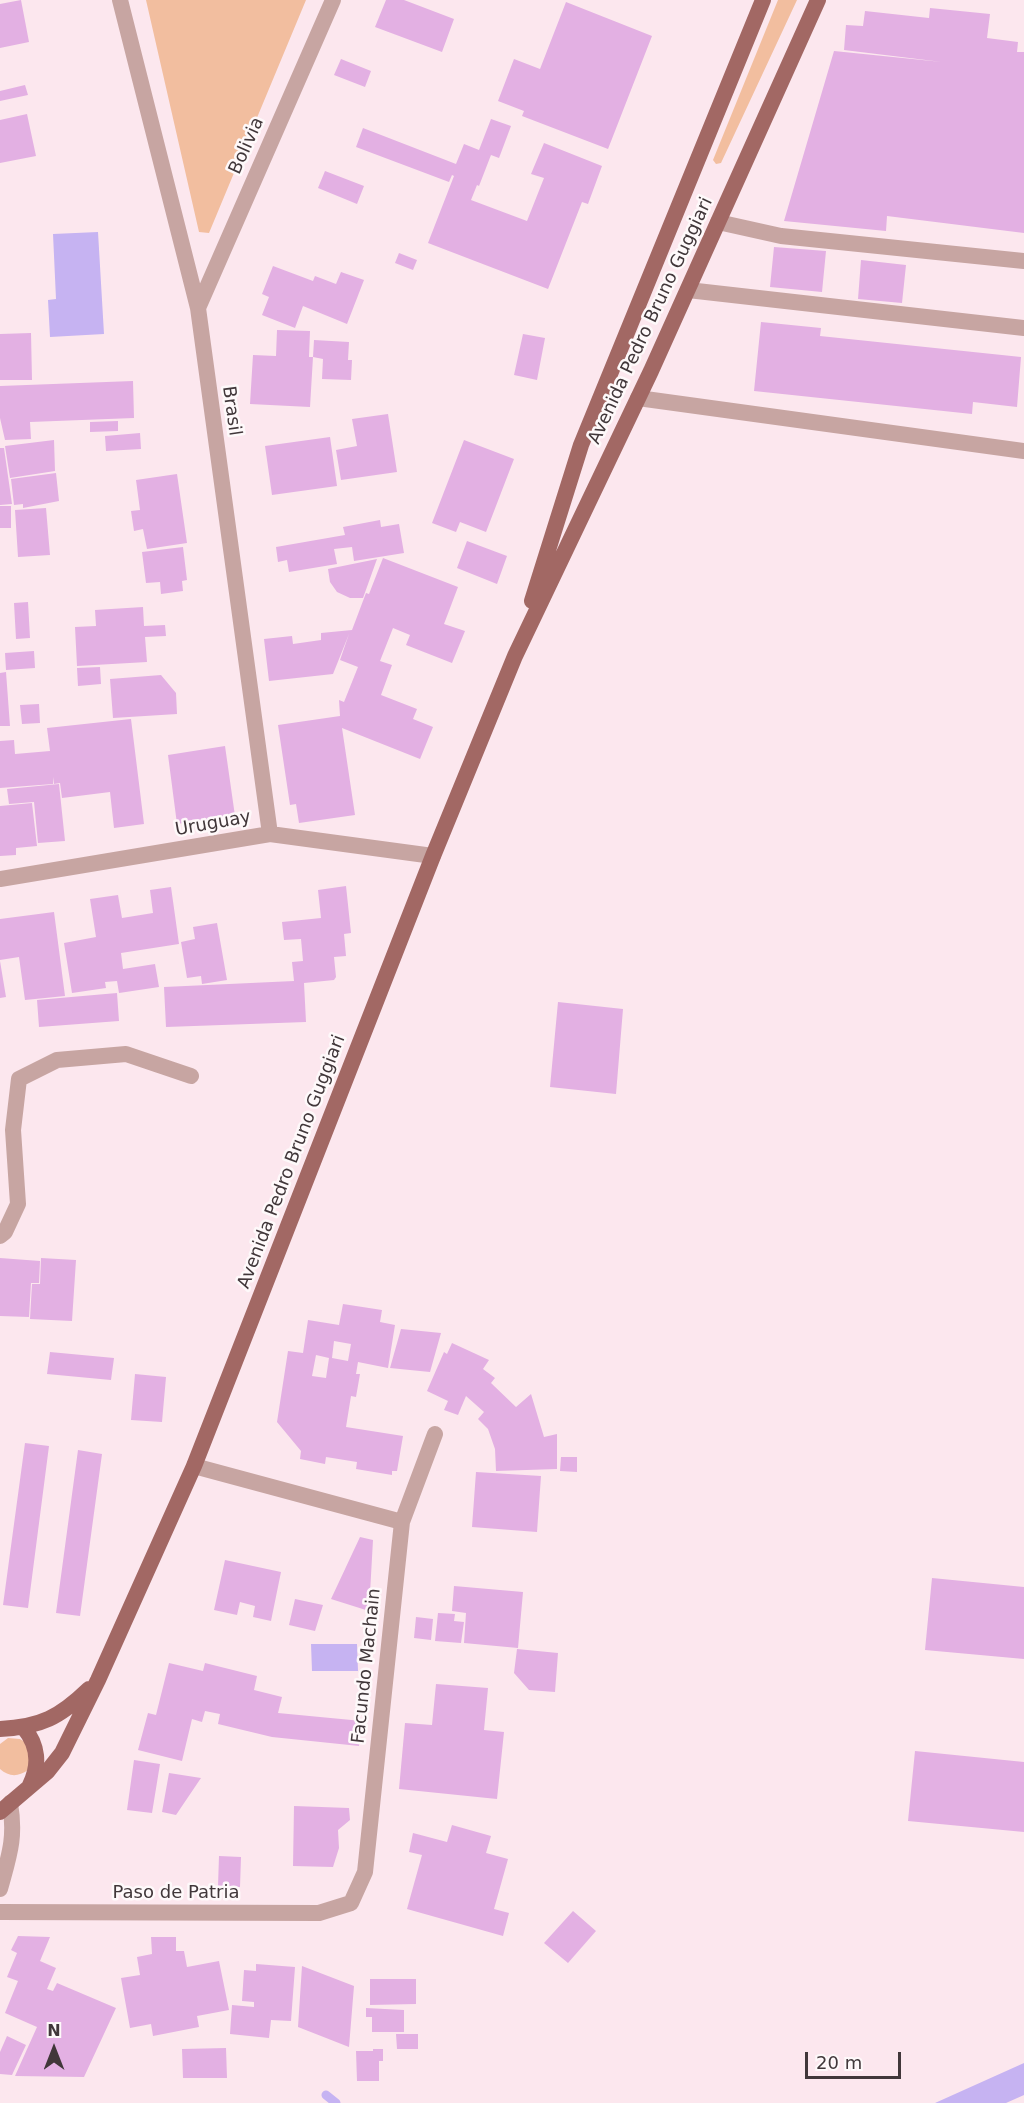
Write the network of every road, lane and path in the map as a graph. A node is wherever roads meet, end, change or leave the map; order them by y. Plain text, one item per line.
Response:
1 (120, 0) edge
2 (333, 0) edge
3 (763, 0) edge
4 (818, 0) edge
5 (718, 222) junction
6 (1024, 261) edge
7 (688, 290) junction
8 (198, 308) junction
9 (1024, 328) edge
10 (638, 398) junction
11 (1024, 451) edge
12 (515, 656) junction
13 (270, 834) junction
14 (433, 856) junction
15 (0, 879) edge
16 (191, 1076) dead end
17 (0, 1236) edge
18 (435, 1434) dead end
19 (194, 1466) junction
20 (402, 1522) junction
21 (98, 1680) junction
22 (24, 1728) junction
23 (0, 1729) edge
24 (28, 1788) junction
25 (3, 1804) edge
26 (0, 1889) edge
27 (351, 1903) joint
28 (0, 1911) edge

1 - 8 street, Brasil
2 - 8 street, Bolivia
3 - 12 main road, Avenida Pedro Bruno Guggiari
4 - 5 main road, Avenida Pedro Bruno Guggiari
5 - 6 street
5 - 7 main road, Avenida Pedro Bruno Guggiari
7 - 9 street
7 - 10 main road, Avenida Pedro Bruno Guggiari
8 - 13 street, Brasil
10 - 11 street
10 - 12 main road, Avenida Pedro Bruno Guggiari
12 - 14 main road, Avenida Pedro Bruno Guggiari
13 - 14 street, Uruguay
13 - 15 street, Uruguay
14 - 19 main road, Avenida Pedro Bruno Guggiari
16 - 17 street
18 - 20 street, Facundo Machain
19 - 20 street
19 - 21 main road, Avenida Pedro Bruno Guggiari
20 - 27 street, Facundo Machain
21 - 22 main road
21 - 24 main road, Avenida Pedro Bruno Guggiari
22 - 23 main road
22 - 24 main road
24 - 25 main road, Avenida Pedro Bruno Guggiari
25 - 26 street
27 - 28 street, Paso de Patria

